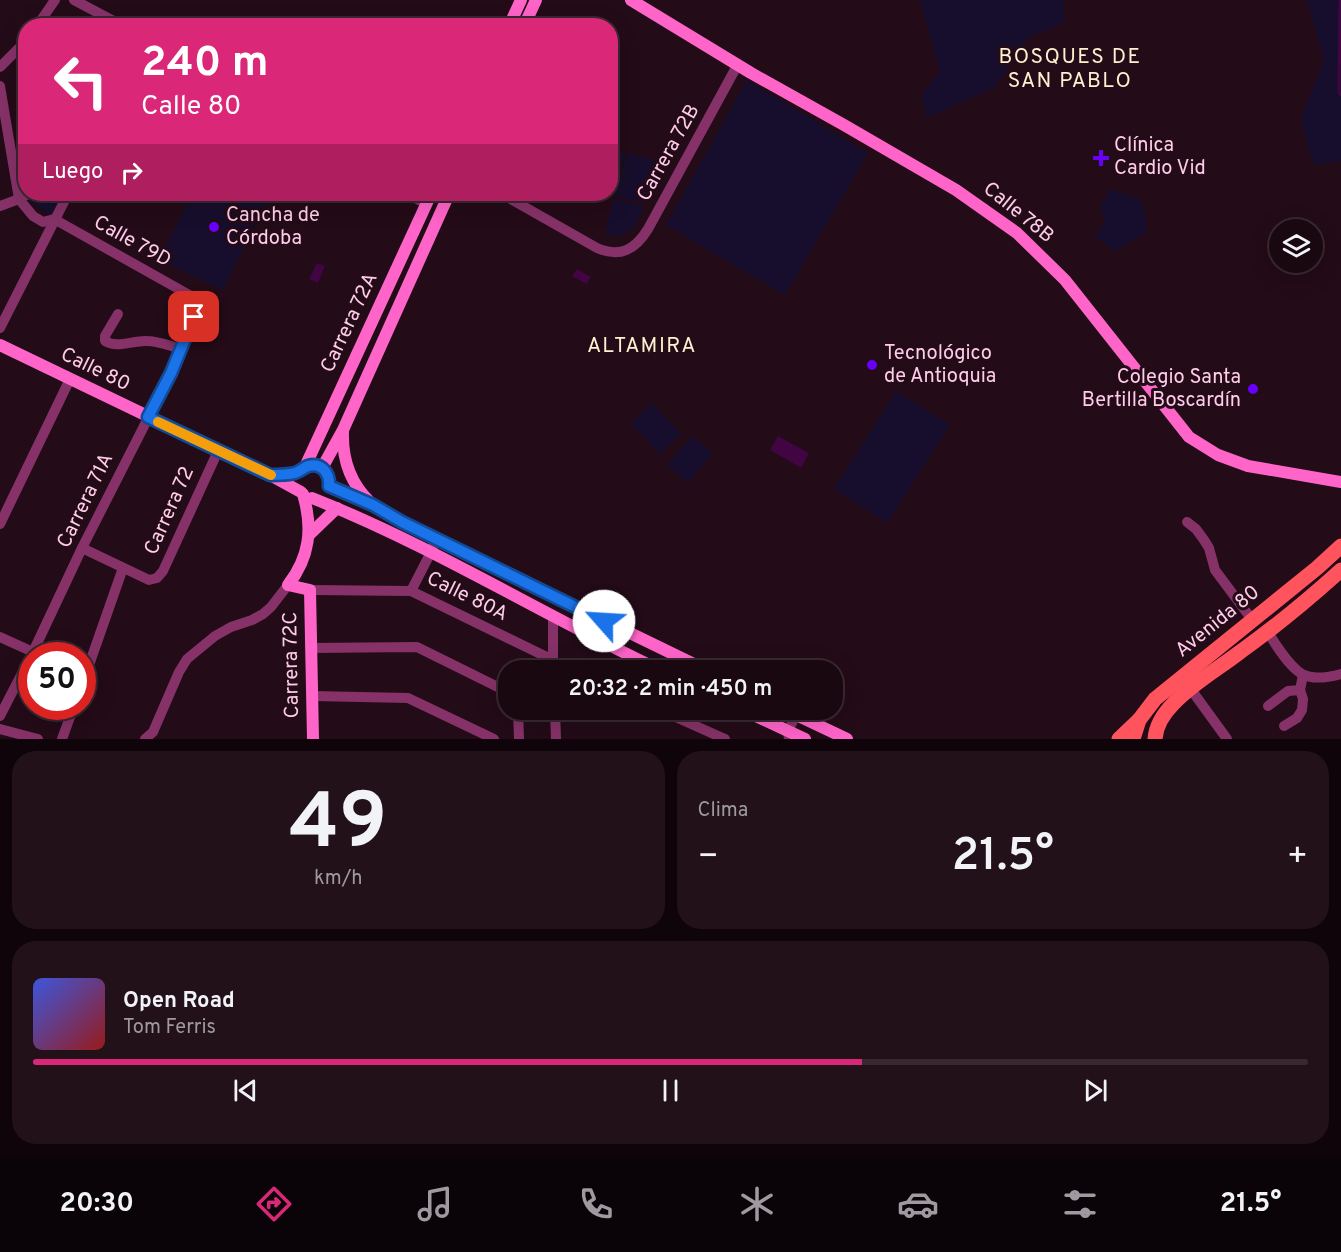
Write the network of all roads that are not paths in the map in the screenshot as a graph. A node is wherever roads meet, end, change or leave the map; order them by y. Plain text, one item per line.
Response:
1 (55, 0) edge
2 (74, 0) edge
3 (520, 0) edge
4 (536, 0) edge
5 (631, 0) edge
6 (43, 18) edge
7 (108, 18) edge
8 (512, 18) edge
9 (528, 18) edge
10 (18, 50) edge
11 (738, 64) junction
12 (0, 67) edge
13 (0, 87) edge
14 (18, 172) edge
15 (18, 198) edge
16 (26, 201) edge
17 (64, 201) edge
18 (428, 201) edge
19 (446, 201) edge
20 (514, 201) edge
21 (0, 206) edge
22 (54, 219) junction
23 (398, 266) junction
24 (415, 272) junction
25 (200, 301) joint
26 (118, 314) dead end
27 (0, 328) edge
28 (0, 345) edge
29 (181, 349) junction
30 (70, 379) junction
31 (148, 417) junction
32 (343, 430) junction
33 (218, 451) junction
34 (322, 468) junction
35 (302, 470) junction
36 (270, 475) junction
37 (1341, 482) edge
38 (329, 486) junction
39 (307, 496) junction
40 (373, 505) junction
41 (337, 508) junction
42 (1187, 522) dead end
43 (0, 524) edge
44 (309, 535) junction
45 (436, 538) junction
46 (1341, 546) edge
47 (82, 548) junction
48 (431, 552) junction
49 (123, 568) junction
50 (1341, 570) edge
51 (288, 585) junction
52 (310, 590) junction
53 (411, 591) junction
54 (553, 617) junction
55 (1253, 621) junction
56 (1268, 632) junction
57 (0, 638) edge
58 (38, 642) edge
59 (96, 645) edge
60 (18, 646) edge
61 (311, 648) junction
62 (543, 660) edge
63 (553, 660) edge
64 (637, 660) edge
65 (686, 660) edge
66 (1339, 674) edge
67 (1303, 675) junction
68 (18, 681) edge
69 (498, 687) edge
70 (1190, 688) junction
71 (1300, 690) junction
72 (312, 696) junction
73 (1268, 706) dead end
74 (0, 716) edge
75 (69, 720) edge
76 (518, 720) edge
77 (555, 720) edge
78 (682, 720) edge
79 (761, 720) edge
80 (790, 720) edge
81 (808, 720) edge
82 (1138, 720) junction
83 (1284, 726) dead end
84 (0, 729) edge
85 (788, 735) edge
86 (38, 739) edge
87 (62, 739) edge
88 (145, 739) edge
89 (312, 739) edge
90 (494, 739) edge
91 (519, 739) edge
92 (556, 739) edge
93 (725, 739) edge
94 (806, 739) edge
95 (847, 739) edge
96 (1119, 739) edge
97 (1133, 739) edge
98 (1155, 739) edge
99 (1227, 739) edge

1 - 6 street
2 - 7 street
3 - 8 main road
4 - 9 main road
5 - 11 main road, Calle 78B
10 - 12 street
11 - 20 street, Carrera 72B
11 - 37 main road, Calle 78B
13 - 14 street
15 - 21 street
16 - 22 street, Calle 79D
17 - 22 street
18 - 23 main road, Carrera 72A
19 - 24 main road, Carrera 72A
22 - 25 street, Calle 79D
22 - 27 street
23 - 24 main road
23 - 35 main road, Carrera 72A
24 - 32 main road, Carrera 72A
25 - 29 street, Carrera 71A
26 - 29 street
28 - 30 main road, Calle 80
29 - 31 street, Carrera 71A
30 - 31 main road, Calle 80
30 - 43 street
31 - 33 main road, Calle 80
31 - 47 street, Carrera 71A
32 - 34 main road, Carrera 72A
32 - 40 main road
33 - 36 main road, Calle 80
33 - 49 street, Carrera 72
34 - 35 main road
34 - 38 main road
35 - 36 main road
35 - 39 main road
36 - 39 main road, Calle 80
38 - 39 main road
38 - 40 main road
39 - 41 main road, Calle 80
39 - 44 main road
40 - 45 main road
41 - 44 main road
41 - 48 main road, Calle 80
42 - 55 street
44 - 51 main road
45 - 48 street
45 - 65 main road
46 - 55 main road, Avenida 80
47 - 49 street
47 - 58 street, Carrera 71A
48 - 53 street
48 - 54 main road, Calle 80
49 - 59 street
50 - 56 main road, Avenida 80
51 - 52 main road, Calle 80A
51 - 88 street
52 - 53 street, Calle 80A
52 - 61 main road, Carrera 72C
53 - 62 street, Calle 80A
54 - 63 street
54 - 64 main road, Calle 80
55 - 82 main road, Avenida 80
56 - 67 street
56 - 70 main road, Avenida 80
57 - 60 street
61 - 69 street
61 - 72 main road, Carrera 72C
66 - 67 street
67 - 71 street
68 - 74 street, Carrera 71A
70 - 98 main road, Avenida 80
70 - 99 street
71 - 73 street
71 - 83 street
72 - 89 main road, Carrera 72C
72 - 90 street
75 - 87 street
76 - 91 street
77 - 92 street
78 - 93 street
79 - 85 main road
80 - 85 street
81 - 95 main road
82 - 96 main road
82 - 97 main road, Avenida 80
84 - 86 street
85 - 94 main road

